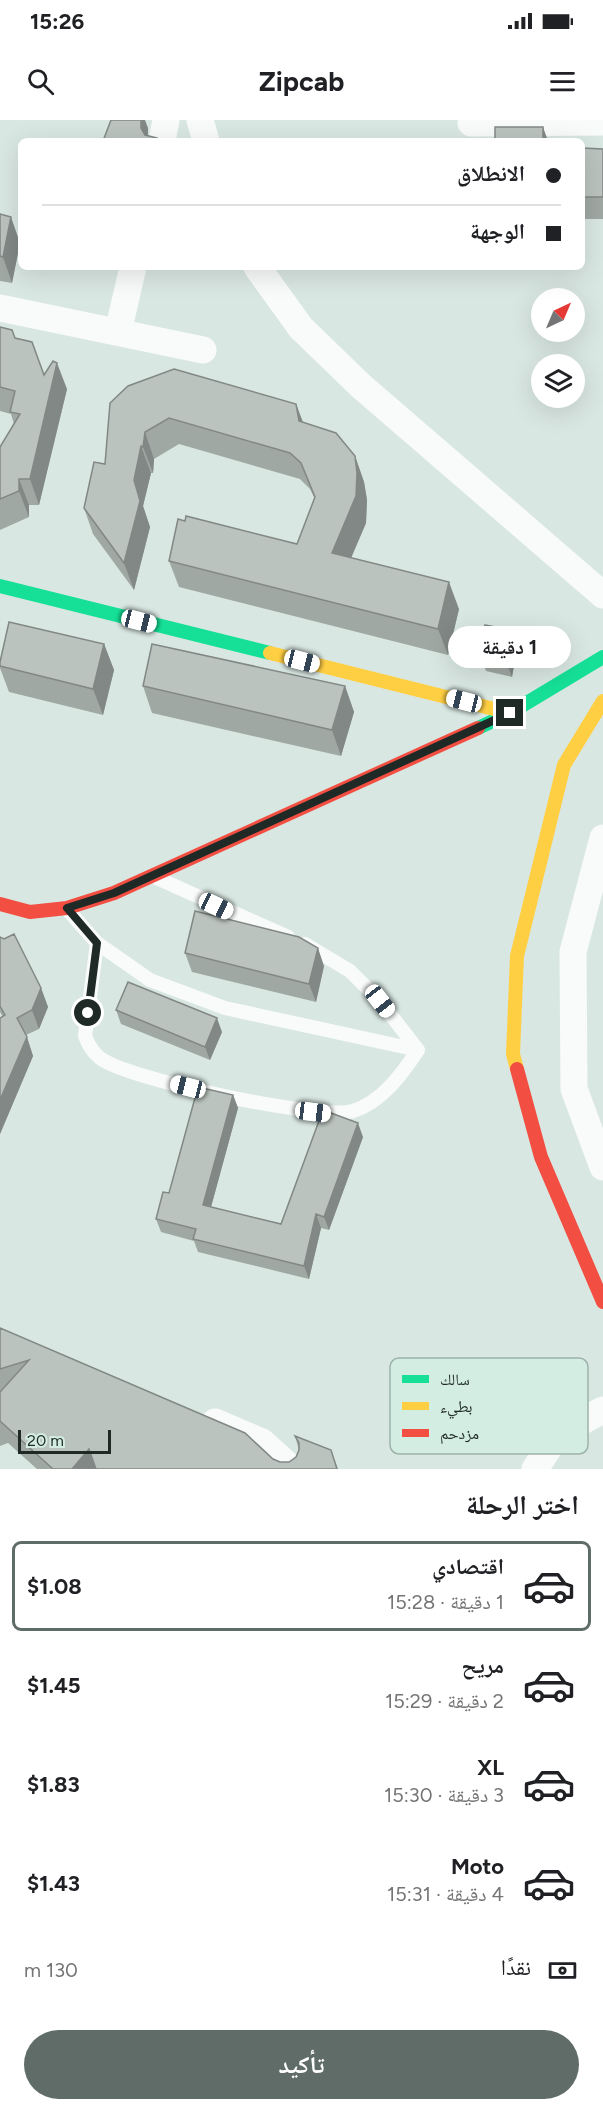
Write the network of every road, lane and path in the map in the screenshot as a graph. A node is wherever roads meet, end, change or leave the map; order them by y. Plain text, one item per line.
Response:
1 (166, 120) edge
2 (200, 120) edge
3 (603, 122) edge
4 (471, 123) dead end
5 (163, 138) edge
6 (205, 138) edge
7 (132, 270) edge
8 (259, 270) edge
9 (0, 308) edge
10 (118, 332) junction
11 (203, 350) dead end
12 (0, 586) edge
13 (603, 595) edge
14 (603, 657) edge
15 (603, 701) edge
16 (510, 713) junction
17 (603, 838) edge
18 (152, 876) junction
19 (0, 904) edge
20 (67, 908) junction
21 (97, 943) junction
22 (418, 1050) junction
23 (603, 1167) edge
24 (603, 1302) edge
25 (603, 1410) edge
26 (196, 1414) edge
27 (588, 1418) edge
28 (545, 1454) edge
29 (292, 1469) edge
30 (535, 1469) edge

1 - 5 street
2 - 6 street
3 - 4 street
7 - 10 street
8 - 13 street
9 - 10 street
10 - 11 street
12 - 16 street
14 - 16 street
15 - 24 street
16 - 18 street
17 - 23 street
18 - 20 street
18 - 22 lane
19 - 20 street
20 - 21 lane
21 - 22 lane
21 - 22 lane
25 - 27 street
26 - 29 street
28 - 30 street

